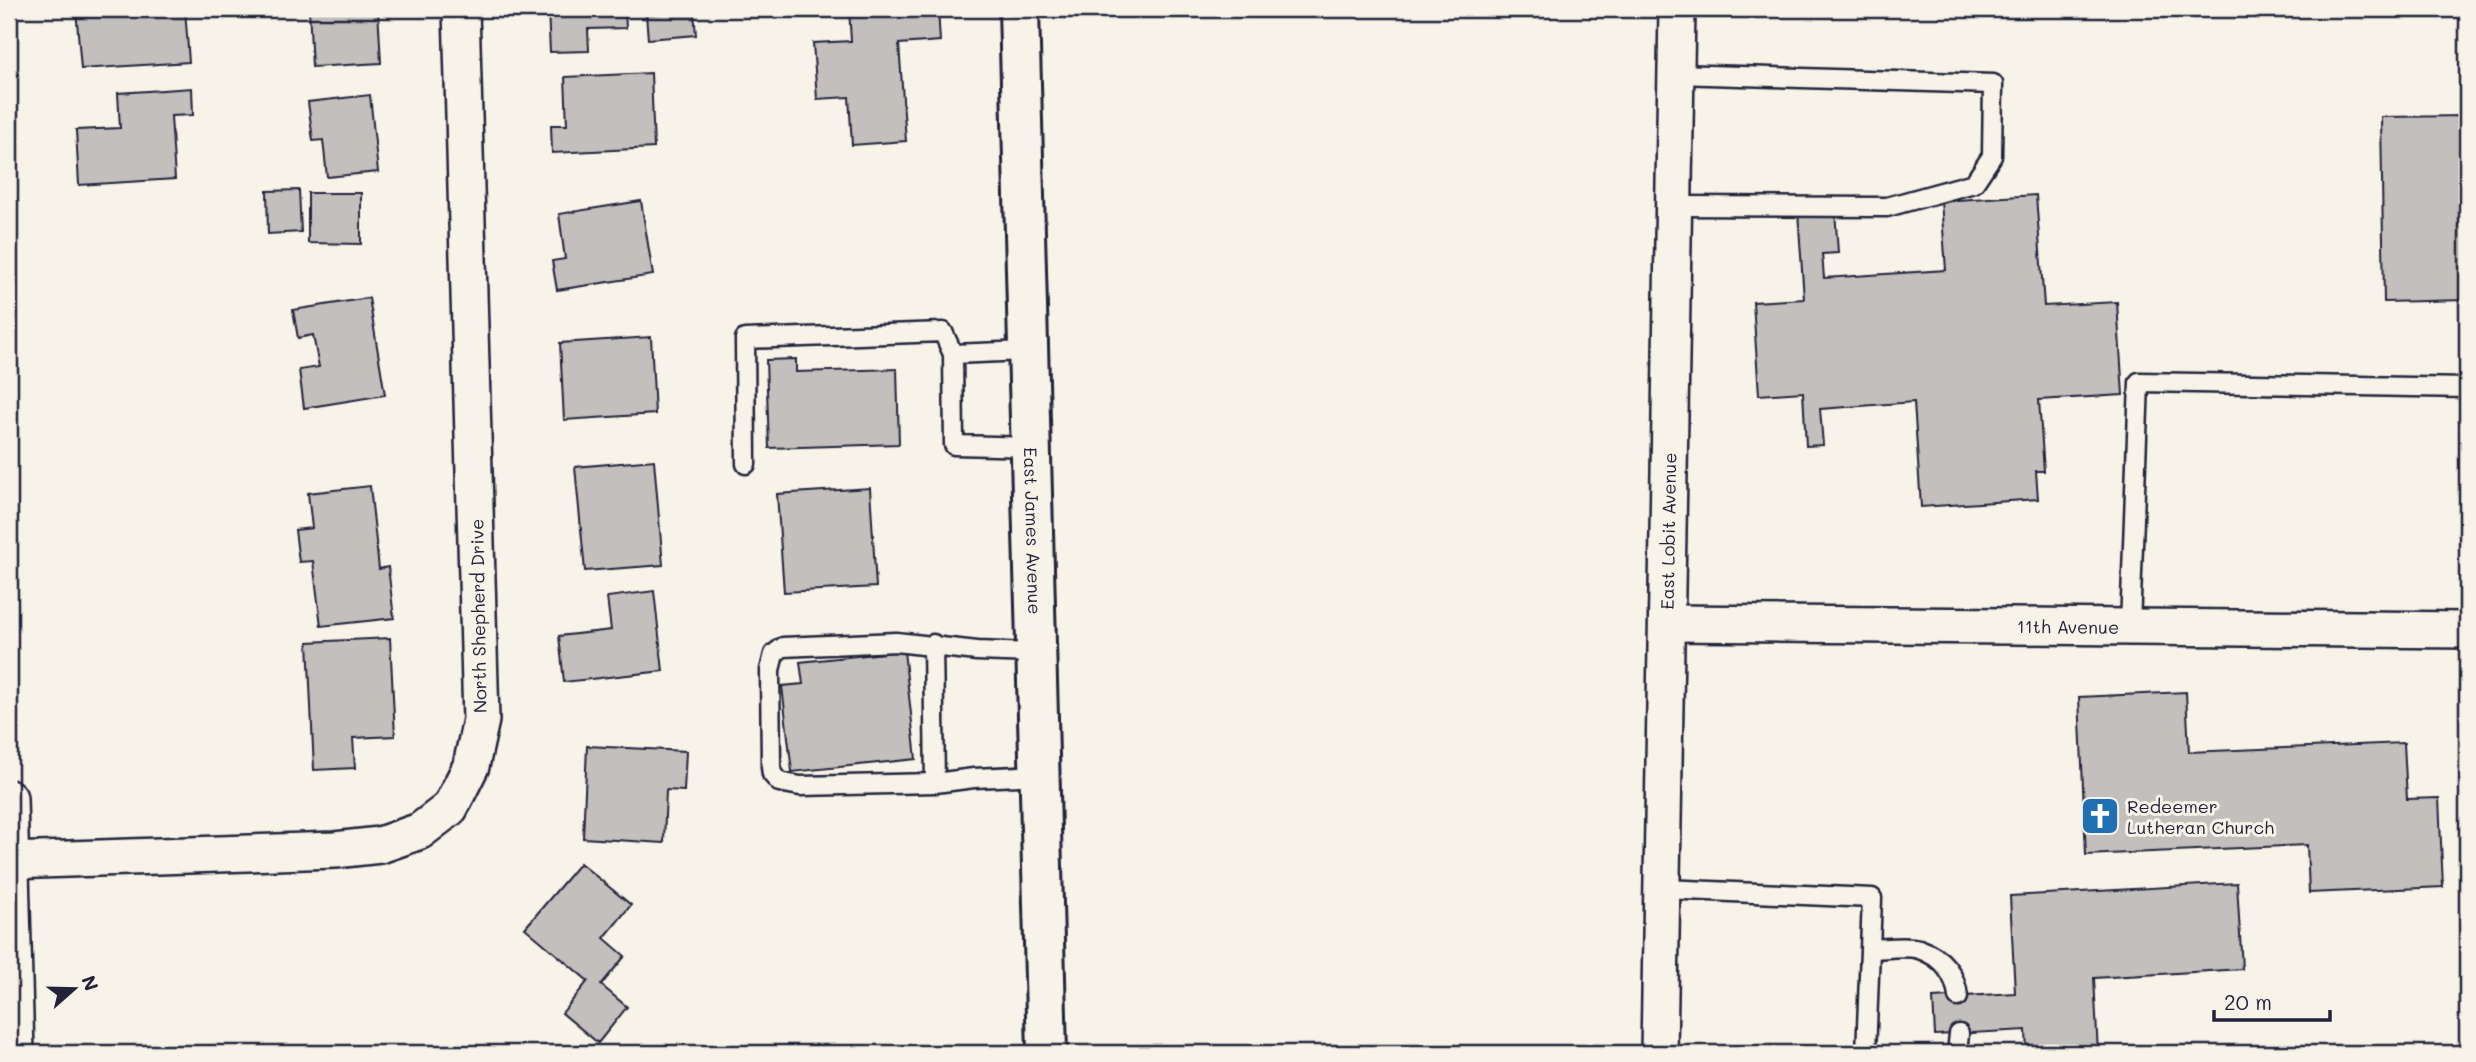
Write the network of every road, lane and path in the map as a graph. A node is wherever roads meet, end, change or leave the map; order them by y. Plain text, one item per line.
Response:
1 (461, 9) edge
2 (1019, 9) edge
3 (1677, 9) edge
4 (1676, 74) junction
5 (1674, 206) junction
6 (1028, 351) junction
7 (953, 354) junction
8 (2467, 388) edge
9 (1031, 447) junction
10 (746, 464) dead end
11 (1667, 623) junction
12 (2130, 627) junction
13 (2467, 630) edge
14 (933, 644) junction
15 (1036, 653) junction
16 (1040, 775) junction
17 (935, 783) junction
18 (9, 798) edge
19 (10, 861) edge
20 (1663, 889) junction
21 (1870, 949) junction
22 (1958, 997) dead end
23 (1959, 1034) dead end
24 (16, 1053) edge
25 (1047, 1053) edge
26 (1660, 1053) edge
27 (1866, 1053) edge
28 (1956, 1053) edge

1 - 19 street, North Shepherd Drive
2 - 6 street, East James Avenue
3 - 4 street, East Lobit Avenue
4 - 5 street, East Lobit Avenue
4 - 5 lane
5 - 11 street, East Lobit Avenue
6 - 7 lane
6 - 9 street, East James Avenue
7 - 9 lane
7 - 10 lane
8 - 12 lane
9 - 15 street, East James Avenue
11 - 12 street, 11th Avenue
11 - 20 street, East Lobit Avenue
12 - 13 street, 11th Avenue
14 - 15 lane
14 - 17 lane
14 - 17 lane
15 - 16 street, East James Avenue
16 - 17 lane
16 - 25 street, East James Avenue
18 - 19 street
19 - 24 street
20 - 21 lane
20 - 26 street, East Lobit Avenue
21 - 22 lane
21 - 27 lane
23 - 28 lane

